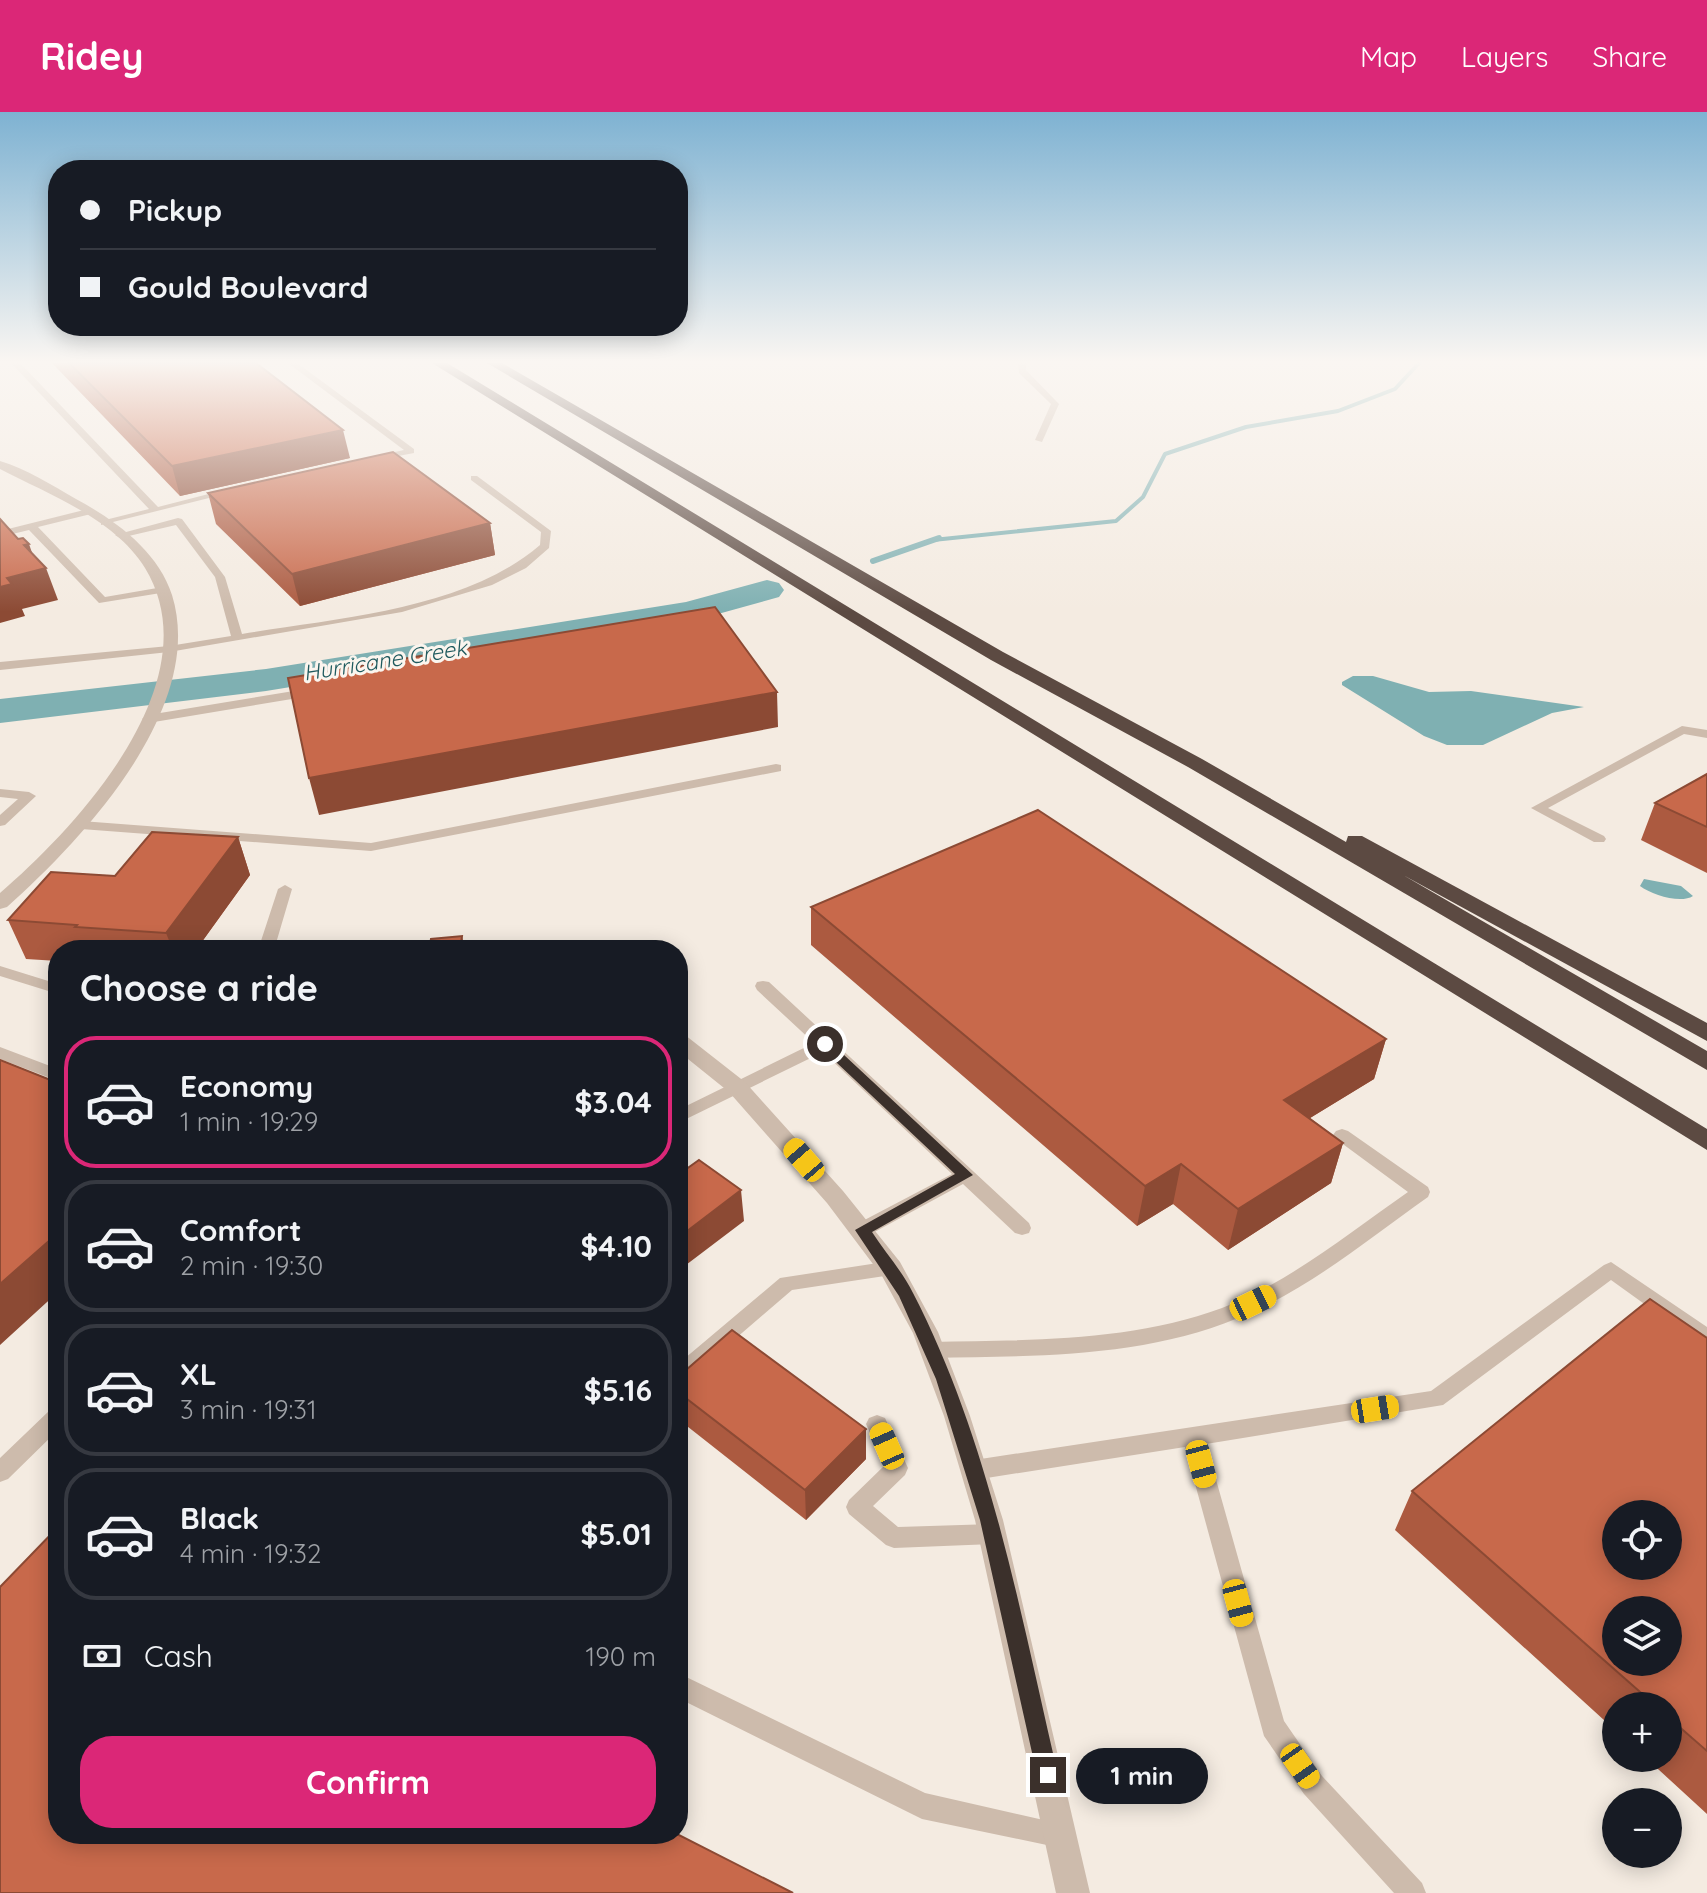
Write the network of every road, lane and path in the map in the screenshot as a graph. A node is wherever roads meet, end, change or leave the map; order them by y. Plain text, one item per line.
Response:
1 (95, 446) edge
2 (404, 446) edge
3 (574, 446) edge
4 (636, 446) edge
5 (365, 461) edge
6 (0, 464) edge
7 (474, 478) dead end
8 (245, 488) edge
9 (154, 508) junction
10 (88, 512) junction
11 (105, 523) junction
12 (31, 526) junction
13 (0, 534) edge
14 (120, 535) junction
15 (163, 590) junction
16 (237, 638) junction
17 (169, 649) junction
18 (0, 666) edge
19 (320, 691) edge
20 (148, 719) junction
21 (1707, 734) edge
22 (1195, 763) junction
23 (776, 768) dead end
24 (0, 793) edge
25 (0, 822) edge
26 (81, 825) junction
27 (1599, 839) dead end
28 (285, 889) dead end
29 (0, 903) edge
30 (269, 940) edge
31 (0, 971) edge
32 (48, 986) edge
33 (763, 986) dead end
34 (1707, 1033) edge
35 (825, 1044) junction
36 (688, 1048) edge
37 (0, 1053) edge
38 (1707, 1062) edge
39 (48, 1071) edge
40 (737, 1087) junction
41 (688, 1112) edge
42 (1342, 1135) dead end
43 (1707, 1141) edge
44 (965, 1175) junction
45 (1022, 1228) dead end
46 (862, 1230) junction
47 (891, 1269) junction
48 (1707, 1338) edge
49 (932, 1350) junction
50 (688, 1367) edge
51 (877, 1424) dead end
52 (48, 1426) edge
53 (1193, 1437) junction
54 (974, 1470) junction
55 (0, 1472) edge
56 (993, 1534) junction
57 (688, 1690) edge
58 (1061, 1835) junction
59 (1073, 1893) edge
60 (1412, 1893) edge

1 - 9 lane
2 - 5 lane
3 - 43 highway
4 - 22 highway
6 - 10 street
7 - 16 lane
8 - 9 lane
9 - 11 lane
10 - 11 street
10 - 12 lane
11 - 14 street
12 - 13 lane
12 - 15 lane
14 - 15 street
14 - 16 lane
15 - 17 street
16 - 17 lane
17 - 18 lane
17 - 20 street
19 - 20 lane
20 - 26 street
21 - 27 lane
22 - 34 highway
22 - 38 highway
23 - 26 lane
24 - 25 lane
26 - 29 street
28 - 30 lane
31 - 32 lane
33 - 35 lane
35 - 40 lane
35 - 44 lane
36 - 40 street
37 - 39 lane
40 - 41 lane
40 - 46 street
42 - 49 lane
44 - 45 lane
44 - 46 lane
46 - 47 street
47 - 49 street
47 - 50 lane
48 - 53 lane
49 - 54 street
51 - 56 lane
52 - 55 lane
53 - 54 lane
53 - 60 lane
54 - 56 street
56 - 58 street
57 - 58 lane
58 - 59 street

